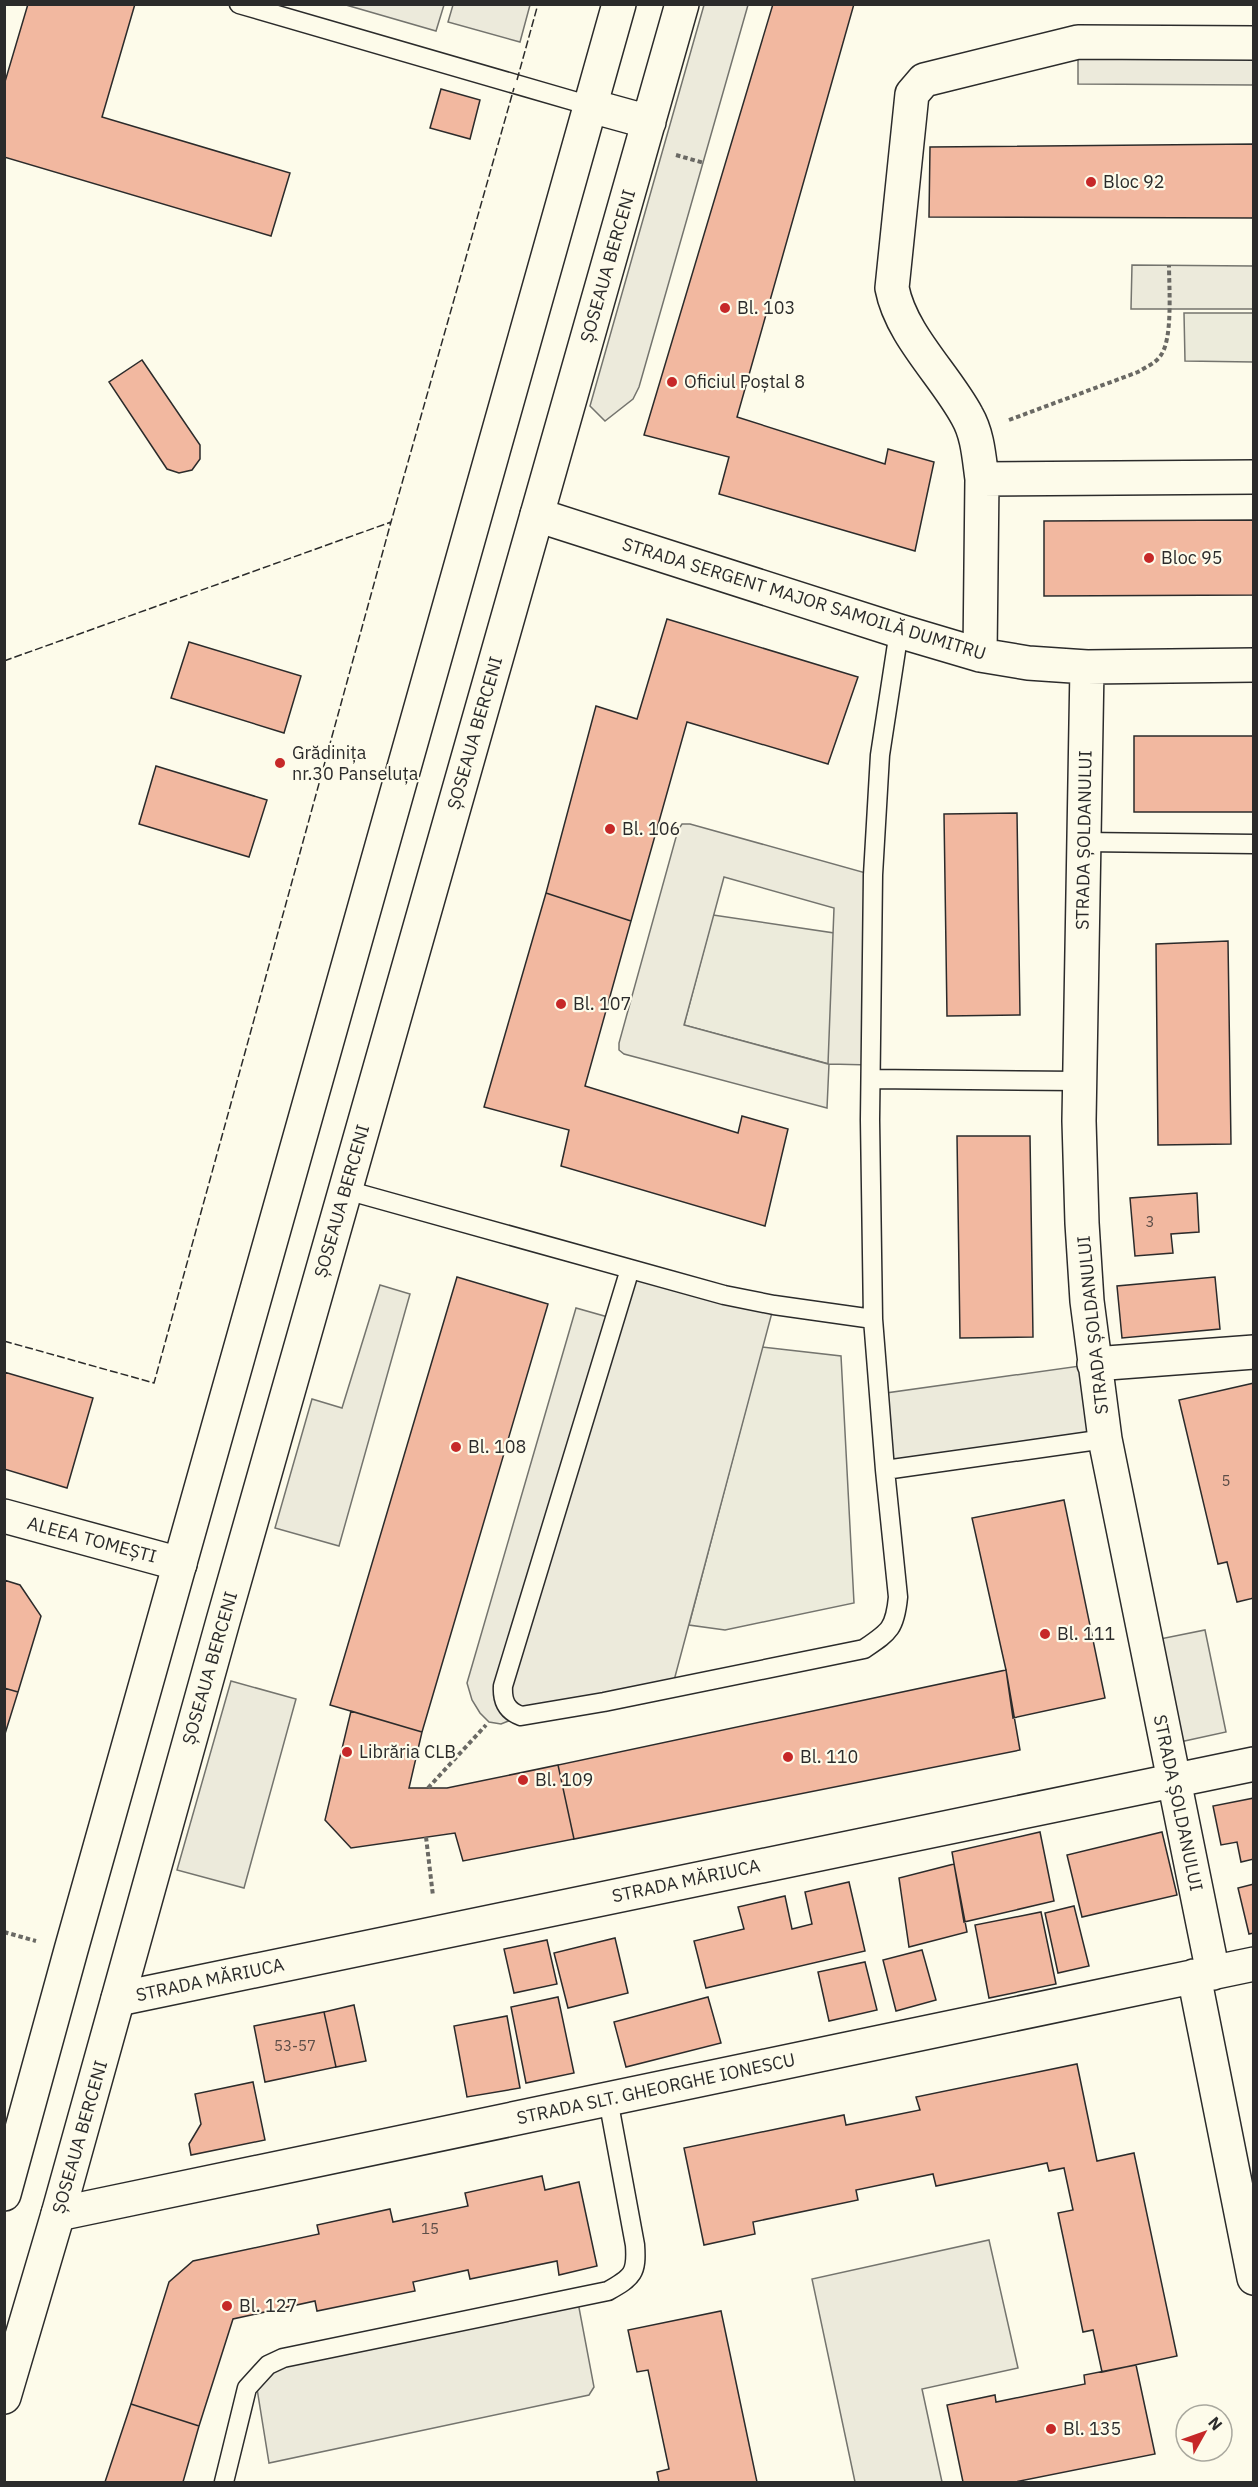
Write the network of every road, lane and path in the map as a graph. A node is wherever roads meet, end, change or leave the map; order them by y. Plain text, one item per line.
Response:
1 (239, 4) edge
2 (620, 4) edge
3 (682, 4) edge
4 (1254, 43) edge
5 (591, 106) junction
6 (649, 122) junction
7 (1169, 265) dead end
8 (975, 433) junction
9 (1254, 477) edge
10 (982, 479) junction
11 (537, 515) junction
12 (898, 631) junction
13 (980, 655) junction
14 (1254, 665) edge
15 (1087, 667) junction
16 (1083, 842) junction
17 (1254, 844) edge
18 (871, 1079) junction
19 (1079, 1081) junction
20 (346, 1190) junction
21 (630, 1269) junction
22 (873, 1319) junction
23 (1254, 1352) edge
24 (1095, 1364) junction
25 (1105, 1439) junction
26 (885, 1470) junction
27 (4, 1516) edge
28 (180, 1564) junction
29 (505, 1705) junction
30 (1254, 1764) edge
31 (1173, 1781) junction
32 (428, 1788) dead end
33 (426, 1837) dead end
34 (436, 1933) junction
35 (1254, 1964) edge
36 (1203, 1974) junction
37 (118, 1999) junction
38 (608, 2099) junction
39 (4, 2194) edge
40 (58, 2214) junction
41 (1254, 2278) edge
42 (4, 2397) edge
43 (225, 2482) edge

1 - 5 lane
2 - 5 street
3 - 6 street, ȘOSEAUA BERCENI
4 - 8 street
5 - 6 street
5 - 28 street
6 - 11 street, ȘOSEAUA BERCENI
7 - 8 path
8 - 10 street
9 - 10 street
10 - 13 street
11 - 12 street, STRADA SERGENT MAJOR SAMOILĂ DUMITRU
11 - 20 street, ȘOSEAUA BERCENI
12 - 13 street, STRADA SERGENT MAJOR SAMOILĂ DUMITRU
12 - 18 lane
13 - 15 street, STRADA SERGENT MAJOR SAMOILĂ DUMITRU
14 - 15 street, STRADA SERGENT MAJOR SAMOILĂ DUMITRU
15 - 16 street, STRADA ȘOLDANULUI
16 - 17 lane
16 - 19 street, STRADA ȘOLDANULUI
18 - 19 lane
18 - 22 lane
19 - 24 street, STRADA ȘOLDANULUI
20 - 21 lane
20 - 37 street, ȘOSEAUA BERCENI
21 - 22 lane
21 - 29 lane
22 - 26 lane
23 - 24 street
24 - 25 street, STRADA ȘOLDANULUI
25 - 26 lane
25 - 31 street, STRADA ȘOLDANULUI
26 - 29 lane
27 - 28 street, ALEEA TOMEȘTI
28 - 39 street
29 - 32 path
30 - 31 street, STRADA MĂRIUCA
31 - 34 street, STRADA MĂRIUCA
31 - 36 street, STRADA ȘOLDANULUI
33 - 34 path
34 - 37 street, STRADA MĂRIUCA
35 - 36 street, STRADA SLT. GHEORGHE IONESCU
36 - 38 street, STRADA SLT. GHEORGHE IONESCU
36 - 41 street, STRADA ȘOLDANULUI
37 - 40 street, ȘOSEAUA BERCENI
38 - 40 street, STRADA SLT. GHEORGHE IONESCU
38 - 43 lane
40 - 42 street, ȘOSEAUA BERCENI

